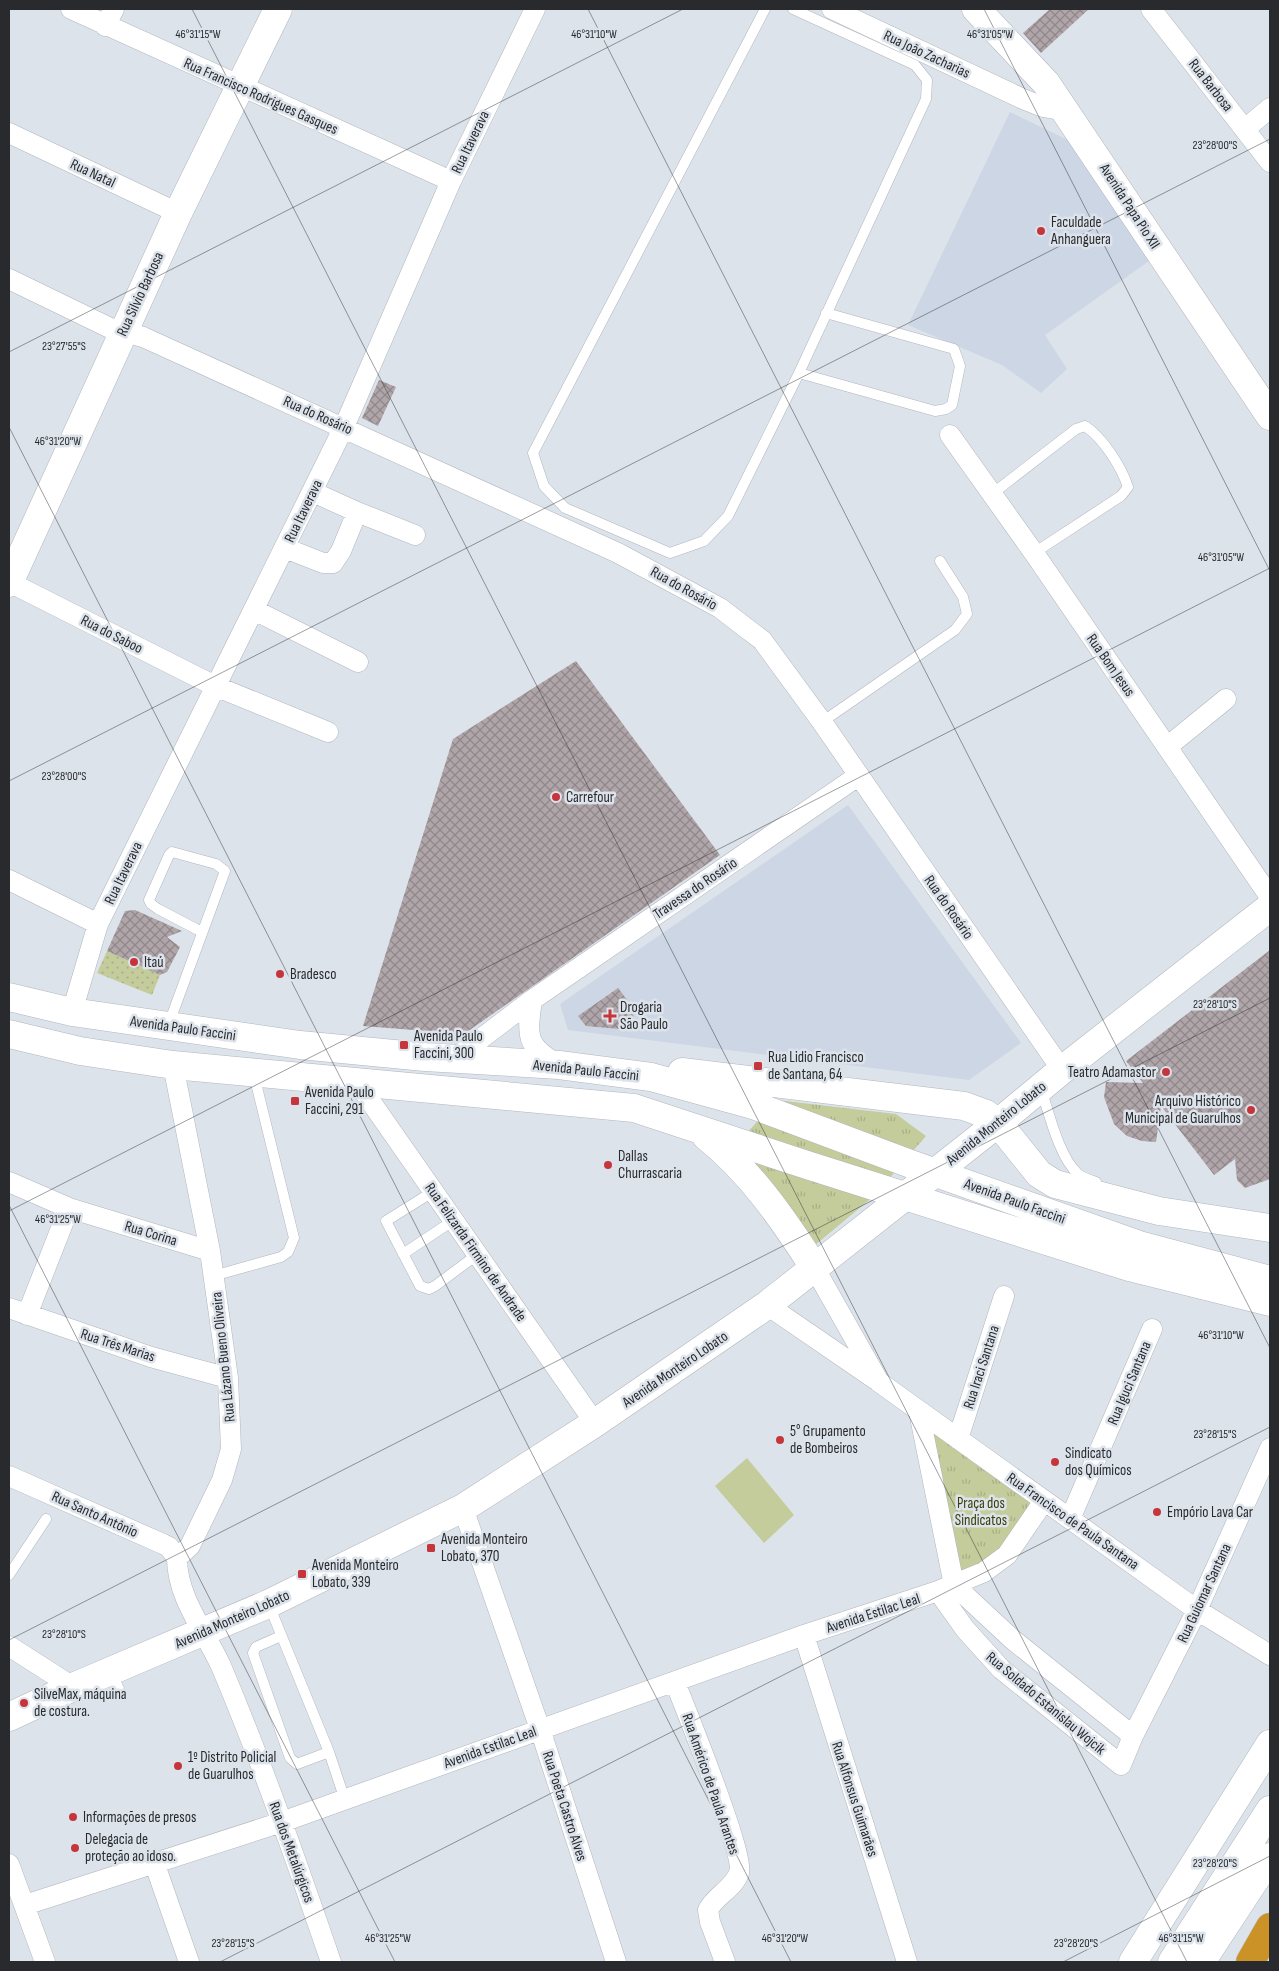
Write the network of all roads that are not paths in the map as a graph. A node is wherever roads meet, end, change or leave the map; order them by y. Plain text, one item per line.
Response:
1 (71, 9) edge
2 (278, 9) edge
3 (534, 9) edge
4 (764, 9) edge
5 (793, 9) edge
6 (832, 9) edge
7 (976, 9) edge
8 (1151, 9) edge
9 (110, 18) edge
10 (1046, 83) junction
11 (240, 86) junction
12 (1023, 99) junction
13 (1270, 108) edge
14 (1067, 111) junction
15 (1245, 129) junction
16 (9, 134) edge
17 (1270, 162) edge
18 (451, 181) junction
19 (178, 213) junction
20 (9, 279) edge
21 (826, 313) junction
22 (122, 333) junction
23 (799, 373) junction
24 (1270, 416) edge
25 (344, 427) junction
26 (950, 435) dead end
27 (312, 492) junction
28 (992, 494) junction
29 (357, 512) junction
30 (415, 535) dead end
31 (285, 548) junction
32 (1034, 553) junction
33 (940, 561) dead end
34 (9, 583) edge
35 (254, 610) junction
36 (358, 662) dead end
37 (215, 686) junction
38 (1226, 699) dead end
39 (822, 722) junction
40 (328, 732) dead end
41 (1167, 747) junction
42 (858, 776) junction
43 (9, 880) edge
44 (1270, 897) edge
45 (1270, 908) edge
46 (98, 924) junction
47 (202, 932) junction
48 (9, 997) edge
49 (532, 1000) junction
50 (72, 1012) junction
51 (168, 1026) junction
52 (9, 1034) edge
53 (300, 1045) junction
54 (80, 1051) junction
55 (425, 1057) junction
56 (454, 1059) junction
57 (173, 1065) junction
58 (559, 1065) junction
59 (1062, 1070) junction
60 (254, 1072) junction
61 (298, 1076) junction
62 (651, 1077) junction
63 (357, 1082) junction
64 (1040, 1087) junction
65 (998, 1123) junction
66 (696, 1127) junction
67 (935, 1172) junction
68 (9, 1182) edge
69 (1104, 1185) dead end
70 (434, 1191) junction
71 (905, 1196) junction
72 (1182, 1204) dead end
73 (69, 1208) junction
74 (1270, 1218) edge
75 (454, 1220) junction
76 (1270, 1228) edge
77 (210, 1251) junction
78 (403, 1254) junction
79 (478, 1254) junction
80 (1134, 1256) junction
81 (814, 1267) junction
82 (213, 1276) junction
83 (1270, 1280) edge
84 (1004, 1296) dead end
85 (1270, 1302) edge
86 (767, 1305) junction
87 (18, 1311) edge
88 (1152, 1330) dead end
89 (228, 1378) junction
90 (879, 1382) junction
91 (919, 1412) junction
92 (596, 1423) junction
93 (958, 1439) junction
94 (1270, 1448) edge
95 (9, 1476) edge
96 (1044, 1501) junction
97 (463, 1508) junction
98 (46, 1519) dead end
99 (1070, 1519) junction
100 (177, 1558) junction
101 (9, 1575) edge
102 (946, 1588) junction
103 (268, 1604) junction
104 (1197, 1610) junction
105 (204, 1632) junction
106 (804, 1635) junction
107 (281, 1636) junction
108 (9, 1646) edge
109 (1270, 1655) edge
110 (675, 1682) junction
111 (72, 1687) junction
112 (9, 1717) edge
113 (540, 1729) junction
114 (1132, 1736) junction
115 (1270, 1744) edge
116 (329, 1752) junction
117 (1121, 1765) joint
118 (345, 1800) junction
119 (1270, 1810) edge
120 (282, 1822) junction
121 (1270, 1857) edge
122 (154, 1862) junction
123 (9, 1864) edge
124 (25, 1904) junction
125 (1270, 1928) edge
126 (45, 1962) edge
127 (189, 1962) edge
128 (331, 1962) edge
129 (616, 1962) edge
130 (724, 1962) edge
131 (907, 1962) edge
132 (1132, 1962) edge
133 (1172, 1962) edge
134 (1201, 1962) edge
135 (1250, 1962) edge

1 - 9 street, Rua Francisco Rodrigues Gasques
2 - 11 main road, Rua Silvio Barbosa
3 - 18 street, Rua Itaverava
4 - 23 lane
5 - 21 lane
6 - 12 street, Rua João Zacharias
7 - 10 main road, Avenida Papa Pio XII
8 - 15 street, Rua Barbosa
9 - 11 street, Rua Francisco Rodrigues Gasques
10 - 12 street
10 - 14 main road, Avenida Papa Pio XII
11 - 18 street, Rua Francisco Rodrigues Gasques
11 - 19 main road, Rua Silvio Barbosa
12 - 14 street, Rua João Zacharias
13 - 15 street
14 - 24 main road, Avenida Papa Pio XII
15 - 17 street, Rua Barbosa
16 - 19 street, Rua Natal
18 - 25 street, Rua Itaverava
19 - 22 main road, Rua Silvio Barbosa
20 - 22 street, Rua do Rosário
21 - 23 lane
21 - 23 lane
22 - 25 street, Rua do Rosário
22 - 34 main road, Rua Silvio Barbosa
25 - 27 street, Rua Itaverava
25 - 39 street, Rua do Rosário
26 - 28 street, Rua Bom Jesus
27 - 29 street
27 - 31 street, Rua Itaverava
28 - 32 street, Rua Bom Jesus
28 - 32 lane
29 - 30 street
29 - 31 street
31 - 35 street, Rua Itaverava
32 - 41 street, Rua Bom Jesus
33 - 39 lane
34 - 37 street, Rua do Saboo
35 - 36 street
35 - 37 street, Rua Itaverava
37 - 40 street, Rua do Saboo
37 - 46 street, Rua Itaverava
38 - 41 street
39 - 42 street, Rua do Rosário
41 - 44 street, Rua Bom Jesus
42 - 49 street, Travessa do Rosário
42 - 59 street, Rua do Rosário
43 - 46 street
45 - 59 main road, Avenida Monteiro Lobato
46 - 50 street, Rua Itaverava
47 - 47 lane
47 - 51 lane
48 - 50 main road, Avenida Paulo Faccini
49 - 56 street, Travessa do Rosário
49 - 58 street
50 - 51 main road, Avenida Paulo Faccini
51 - 53 main road, Avenida Paulo Faccini
52 - 54 main road, Avenida Paulo Faccini
53 - 54 main road
53 - 55 main road, Avenida Paulo Faccini
54 - 57 main road, Avenida Paulo Faccini
55 - 56 main road, Avenida Paulo Faccini
55 - 61 main road
56 - 58 main road, Avenida Paulo Faccini
57 - 60 main road, Avenida Paulo Faccini
57 - 77 street, Rua Lázano Bueno Oliveira
58 - 62 main road, Avenida Paulo Faccini
59 - 64 main road, Avenida Monteiro Lobato
60 - 61 main road, Avenida Paulo Faccini
60 - 82 lane
61 - 63 main road, Avenida Paulo Faccini
62 - 65 main road
62 - 67 main road, Avenida Paulo Faccini
63 - 66 main road, Avenida Paulo Faccini
63 - 70 street, Rua Felizarda Firmino de Andrade
64 - 65 main road, Avenida Monteiro Lobato
64 - 69 lane
65 - 67 main road, Avenida Monteiro Lobato
65 - 76 main road
66 - 71 main road, Avenida Paulo Faccini
66 - 81 main road
67 - 71 main road, Avenida Monteiro Lobato
67 - 80 main road, Avenida Paulo Faccini
68 - 73 street, Rua Corina
70 - 75 street, Rua Felizarda Firmino de Andrade
70 - 78 lane
71 - 80 main road, Avenida Paulo Faccini
71 - 81 main road, Avenida Monteiro Lobato
72 - 74 lane
73 - 77 street, Rua Corina
73 - 87 street
75 - 78 lane
75 - 79 street, Rua Felizarda Firmino de Andrade
77 - 82 street, Rua Lázano Bueno Oliveira
78 - 79 lane
79 - 92 street, Rua Felizarda Firmino de Andrade
80 - 83 main road
80 - 85 main road
81 - 86 main road, Avenida Monteiro Lobato
81 - 90 street, Rua Francisco de Paula Santana
82 - 89 street, Rua Lázano Bueno Oliveira
84 - 93 street, Rua Iraci Santana
86 - 90 street, Rua Francisco de Paula Santana
86 - 92 main road, Avenida Monteiro Lobato
87 - 89 street, Rua Três Marias
88 - 99 street, Rua Iguci Santana
89 - 100 street, Rua Lázano Bueno Oliveira
90 - 91 street, Rua Francisco de Paula Santana
91 - 93 street, Rua Francisco de Paula Santana
91 - 102 street
92 - 97 main road, Avenida Monteiro Lobato
93 - 96 street, Rua Francisco de Paula Santana
94 - 104 street, Rua Guiomar Santana
95 - 100 street, Rua Santo Antônio
96 - 99 street, Rua Francisco de Paula Santana
96 - 102 street, Avenida Estilac Leal
97 - 103 main road, Avenida Monteiro Lobato
97 - 113 street, Rua Poeta Castro Alves
98 - 101 lane
99 - 104 street, Rua Francisco de Paula Santana
100 - 105 street
102 - 106 street, Avenida Estilac Leal
102 - 114 street, Rua Soldado Estanislau Wojcik
102 - 117 street, Rua Soldado Estanislau Wojcik
103 - 105 main road, Avenida Monteiro Lobato
103 - 107 lane
104 - 109 street, Rua Francisco de Paula Santana
104 - 114 street, Rua Guiomar Santana
105 - 111 main road, Avenida Monteiro Lobato
105 - 120 street, Rua dos Metalúrgicos
106 - 110 street, Avenida Estilac Leal
106 - 131 street, Rua Alfonsus Guimarães
107 - 116 lane
107 - 116 lane
108 - 111 street
110 - 113 street, Avenida Estilac Leal
110 - 130 street, Rua Américo de Paula Arantes
111 - 112 main road, Avenida Monteiro Lobato
113 - 118 street, Avenida Estilac Leal
113 - 129 street, Rua Poeta Castro Alves
114 - 117 street, Rua Guiomar Santana
115 - 132 main road
116 - 118 lane
118 - 120 street, Avenida Estilac Leal
119 - 133 main road
120 - 122 street, Avenida Estilac Leal
120 - 128 street, Rua dos Metalúrgicos
121 - 134 main road
122 - 124 street, Avenida Estilac Leal
122 - 127 street
123 - 124 street
124 - 126 street
125 - 135 highway

